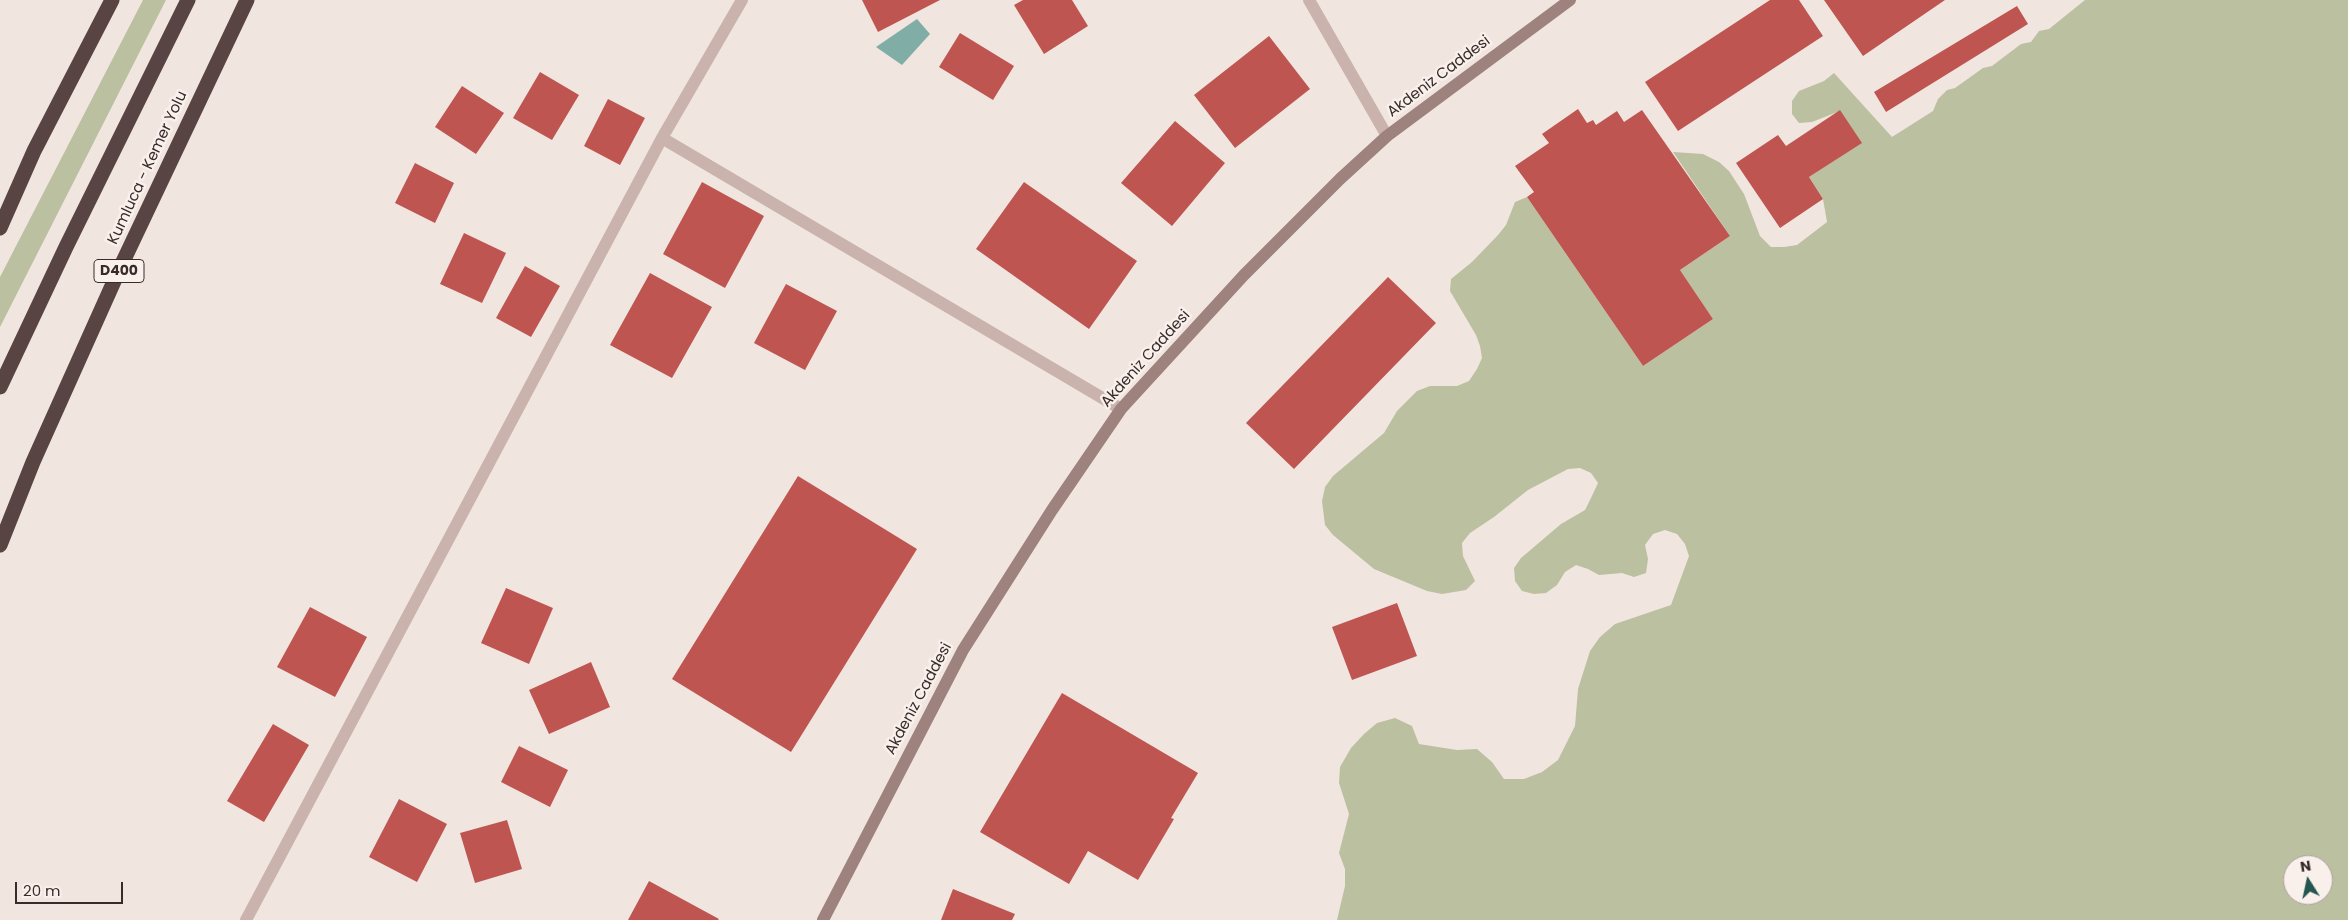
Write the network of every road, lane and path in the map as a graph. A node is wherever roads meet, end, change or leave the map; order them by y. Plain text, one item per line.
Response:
1 (112, 0) edge
2 (188, 0) edge
3 (247, 0) edge
4 (742, 0) edge
5 (1309, 0) edge
6 (1570, 0) edge
7 (1387, 136) junction
8 (662, 138) junction
9 (0, 228) edge
10 (0, 387) edge
11 (1121, 409) junction
12 (0, 545) edge
13 (246, 920) edge
14 (823, 920) edge

1 - 9 highway
2 - 10 highway
3 - 12 highway, Kumluca - Kemer Yolu / D400
4 - 8 street
5 - 7 street
6 - 7 main road, Akdeniz Caddesi
7 - 11 main road, Akdeniz Caddesi
8 - 11 street
8 - 13 street
11 - 14 main road, Akdeniz Caddesi

